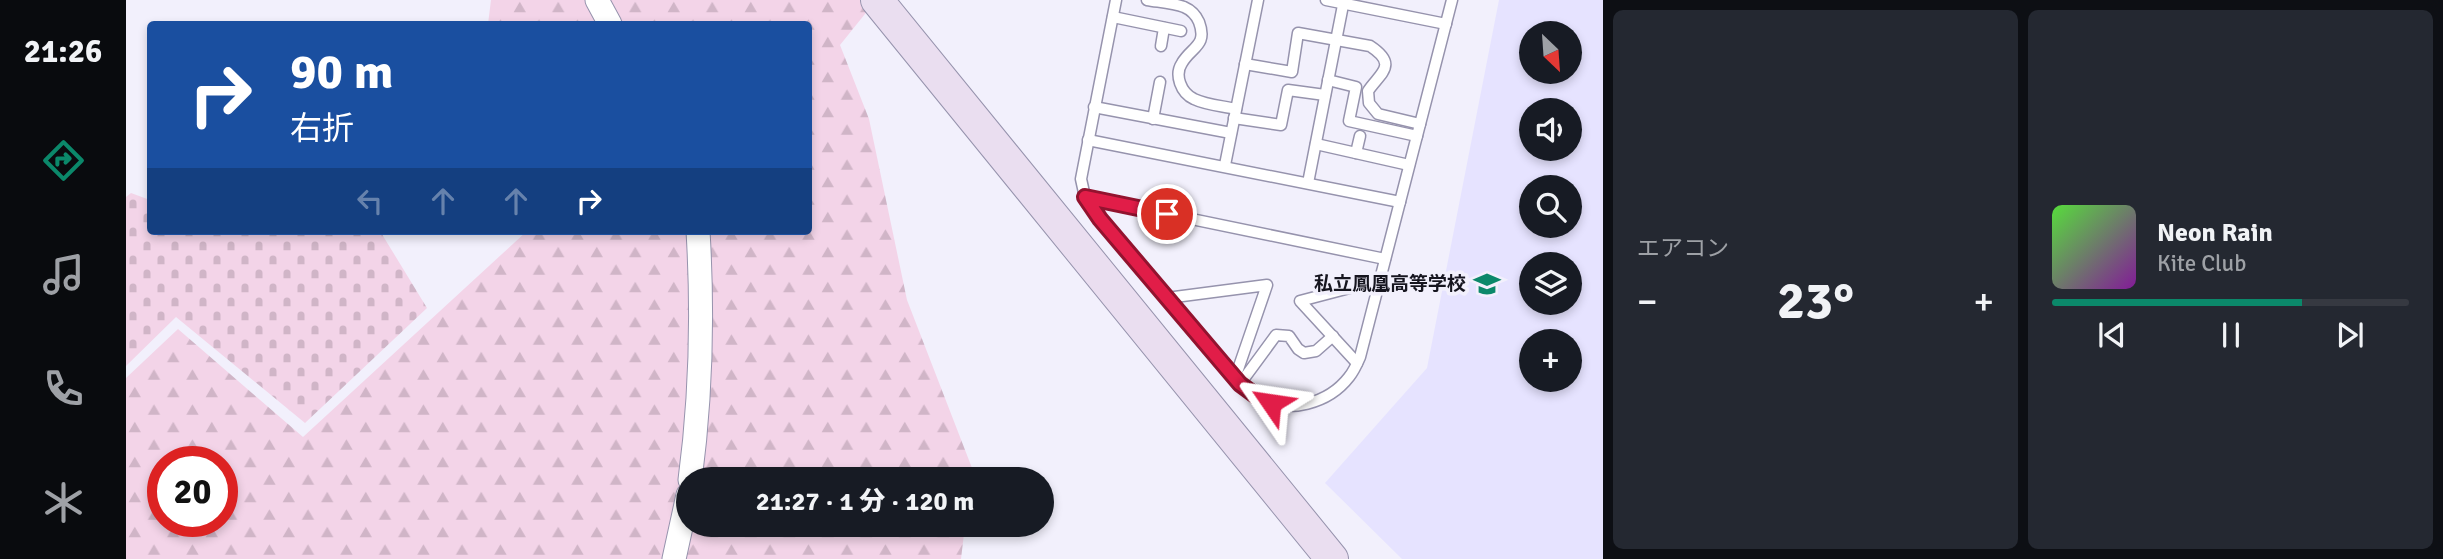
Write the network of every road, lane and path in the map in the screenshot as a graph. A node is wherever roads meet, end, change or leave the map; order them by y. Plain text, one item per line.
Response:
1 (597, 0) edge
2 (877, 0) edge
3 (1116, 0) edge
4 (1147, 0) edge
5 (1258, 0) edge
6 (1326, 0) edge
7 (1452, 0) edge
8 (1344, 2) edge
9 (1113, 17) junction
10 (608, 21) edge
11 (1446, 24) junction
12 (1164, 28) junction
13 (1181, 31) dead end
14 (1336, 40) junction
15 (1161, 46) dead end
16 (1245, 64) junction
17 (1328, 80) junction
18 (1160, 82) dead end
19 (1325, 95) junction
20 (1094, 107) junction
21 (1235, 113) junction
22 (1153, 119) junction
23 (1420, 124) junction
24 (1231, 133) junction
25 (1360, 136) dead end
26 (1417, 136) junction
27 (1088, 139) junction
28 (1316, 144) junction
29 (1356, 153) junction
30 (1409, 165) junction
31 (1225, 166) junction
32 (1308, 183) junction
33 (1085, 197) junction
34 (1399, 202) junction
35 (698, 235) edge
36 (1385, 258) junction
37 (1380, 280) junction
38 (1167, 298) junction
39 (1333, 337) junction
40 (1357, 363) junction
41 (1238, 381) junction
42 (692, 467) edge
43 (679, 537) edge
44 (674, 559) edge
45 (1332, 559) edge

1 - 10 street
2 - 45 street
3 - 9 lane
4 - 21 lane
5 - 16 lane
6 - 8 lane
7 - 11 lane
8 - 11 lane
8 - 14 lane
9 - 12 lane
9 - 20 lane
11 - 23 lane
12 - 13 lane
12 - 15 lane
14 - 16 lane
14 - 17 lane
14 - 23 lane
16 - 21 lane
17 - 19 lane
17 - 26 lane
18 - 22 lane
19 - 21 lane
19 - 28 lane
20 - 22 lane
20 - 27 lane
21 - 24 lane
22 - 24 lane
23 - 26 lane
24 - 31 lane
25 - 29 lane
26 - 30 lane
27 - 31 lane
27 - 33 lane
28 - 29 lane
28 - 32 lane
29 - 30 lane
30 - 34 lane
31 - 32 lane
32 - 34 lane
33 - 36 lane
33 - 38 lane
34 - 36 lane
35 - 42 street
36 - 37 lane
37 - 39 lane
37 - 40 lane
38 - 41 lane
38 - 41 lane
39 - 40 lane
39 - 41 lane
40 - 41 lane
43 - 44 street

